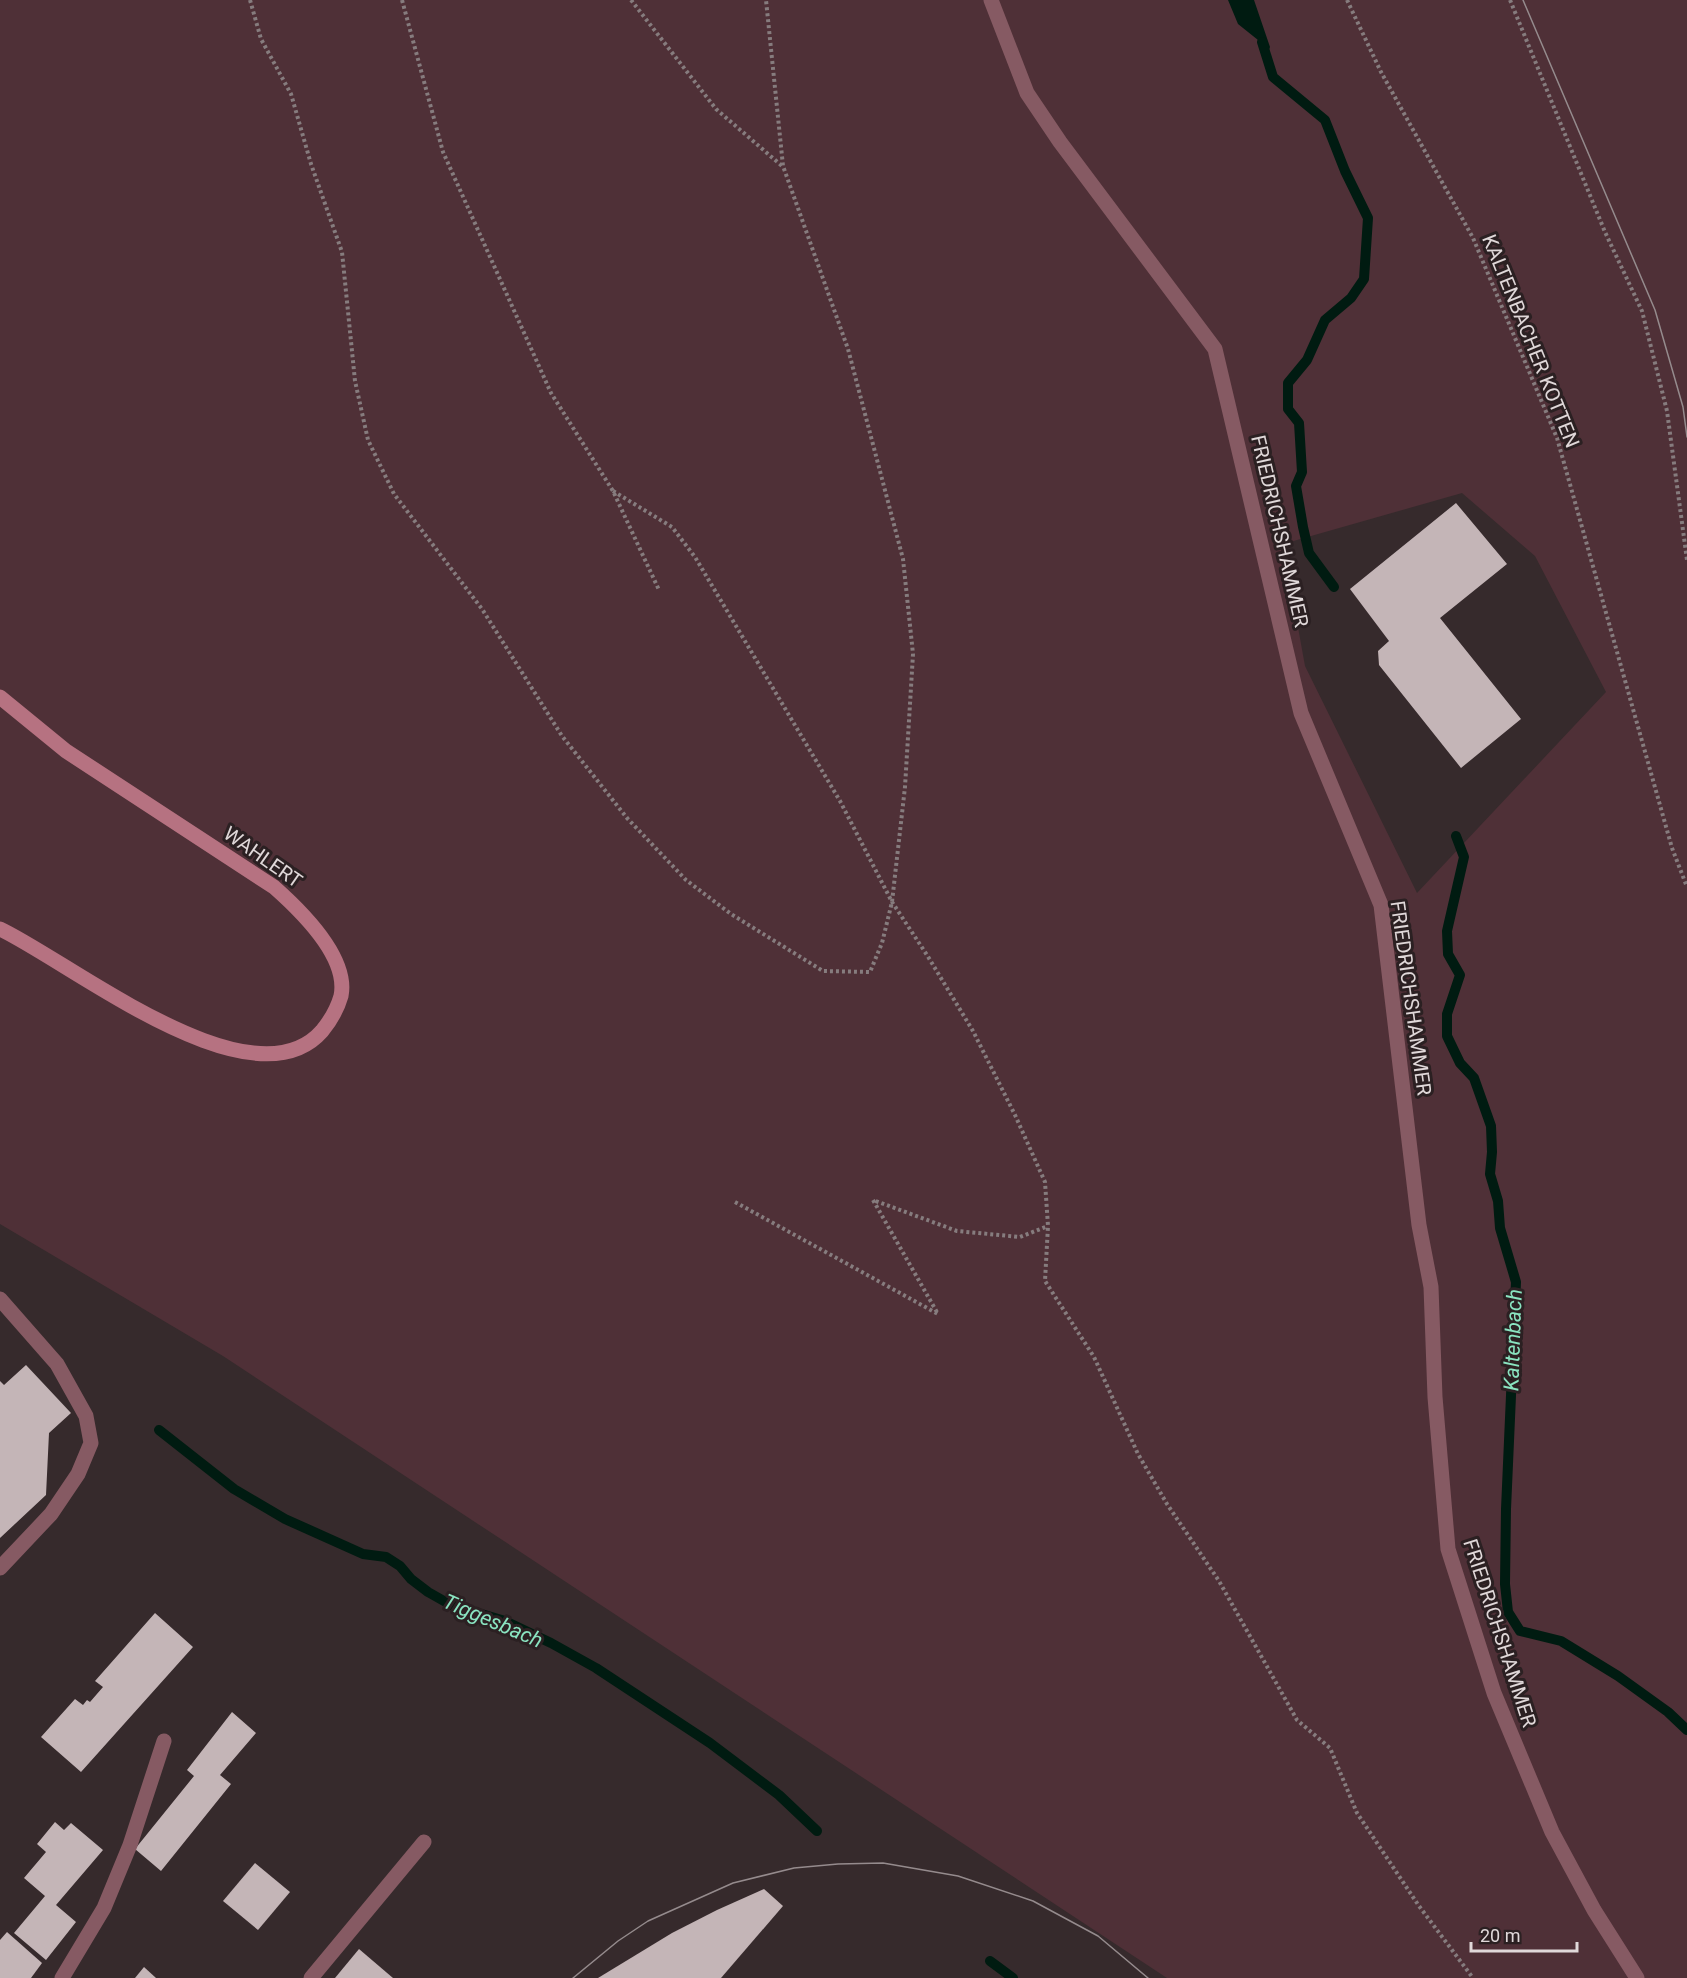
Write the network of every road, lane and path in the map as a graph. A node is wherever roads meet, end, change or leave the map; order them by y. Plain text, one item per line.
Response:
1 (250, 0) edge
2 (402, 0) edge
3 (631, 0) edge
4 (766, 0) edge
5 (991, 0) edge
6 (1347, 0) edge
7 (1510, 0) edge
8 (783, 166) junction
9 (613, 491) junction
10 (1687, 560) edge
11 (659, 590) dead end
12 (0, 697) edge
13 (1687, 887) edge
14 (892, 902) junction
15 (0, 929) edge
16 (735, 1202) dead end
17 (1048, 1226) junction
18 (0, 1299) edge
19 (0, 1568) edge
20 (164, 1741) dead end
21 (424, 1842) dead end
22 (62, 1978) edge
23 (311, 1978) edge
24 (1473, 1978) edge
25 (1637, 1978) edge

1 - 14 path
2 - 9 path
3 - 8 path
4 - 8 path
5 - 25 street, FRIEDRICHSHAMMER
6 - 13 path, KALTENBACHER KOTTEN
7 - 10 path
8 - 14 path
9 - 11 path
9 - 14 path
12 - 15 main road, WAHLERT
14 - 17 path
16 - 17 path
17 - 24 path
18 - 19 street
20 - 22 street
21 - 23 street

